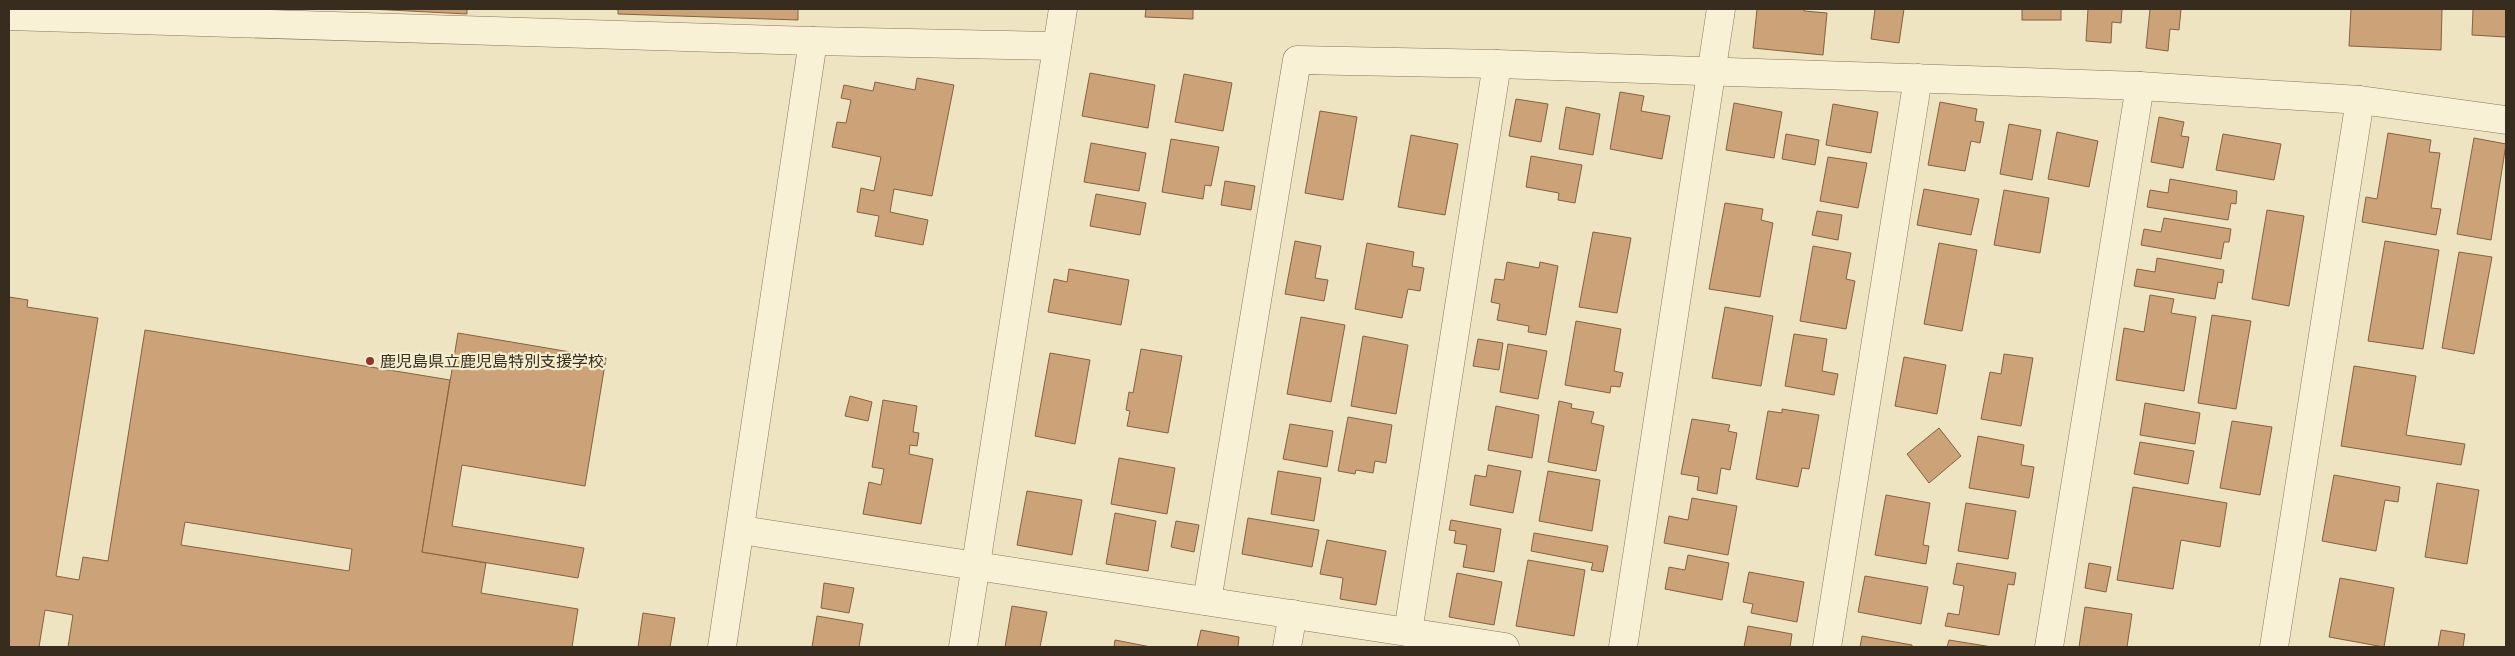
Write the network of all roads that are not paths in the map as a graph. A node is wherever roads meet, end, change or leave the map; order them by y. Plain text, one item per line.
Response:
1 (1063, 9) edge
2 (1721, 9) edge
3 (9, 16) edge
4 (254, 16) edge
5 (813, 41) junction
6 (1057, 46) junction
7 (1497, 64) junction
8 (1711, 71) junction
9 (1918, 78) junction
10 (2140, 86) junction
11 (2360, 100) junction
12 (2506, 120) edge
13 (740, 530) junction
14 (976, 565) junction
15 (1207, 600) junction
16 (1292, 614) junction
17 (1408, 632) junction
18 (722, 647) edge
19 (963, 647) edge
20 (1288, 647) edge
21 (1505, 647) edge
22 (1623, 647) edge
23 (1827, 647) edge
24 (2050, 647) edge
25 (2274, 647) edge

1 - 6 street
2 - 8 street
3 - 4 street
4 - 5 street
5 - 6 street
5 - 13 street
6 - 14 street
7 - 8 street
7 - 15 street
7 - 17 street
8 - 9 street
8 - 22 street
9 - 10 street
9 - 23 street
10 - 11 street
10 - 24 street
11 - 12 street
11 - 25 street
13 - 14 street
13 - 18 street
14 - 15 street
14 - 19 street
15 - 16 street
16 - 17 street
16 - 20 street
17 - 21 street

